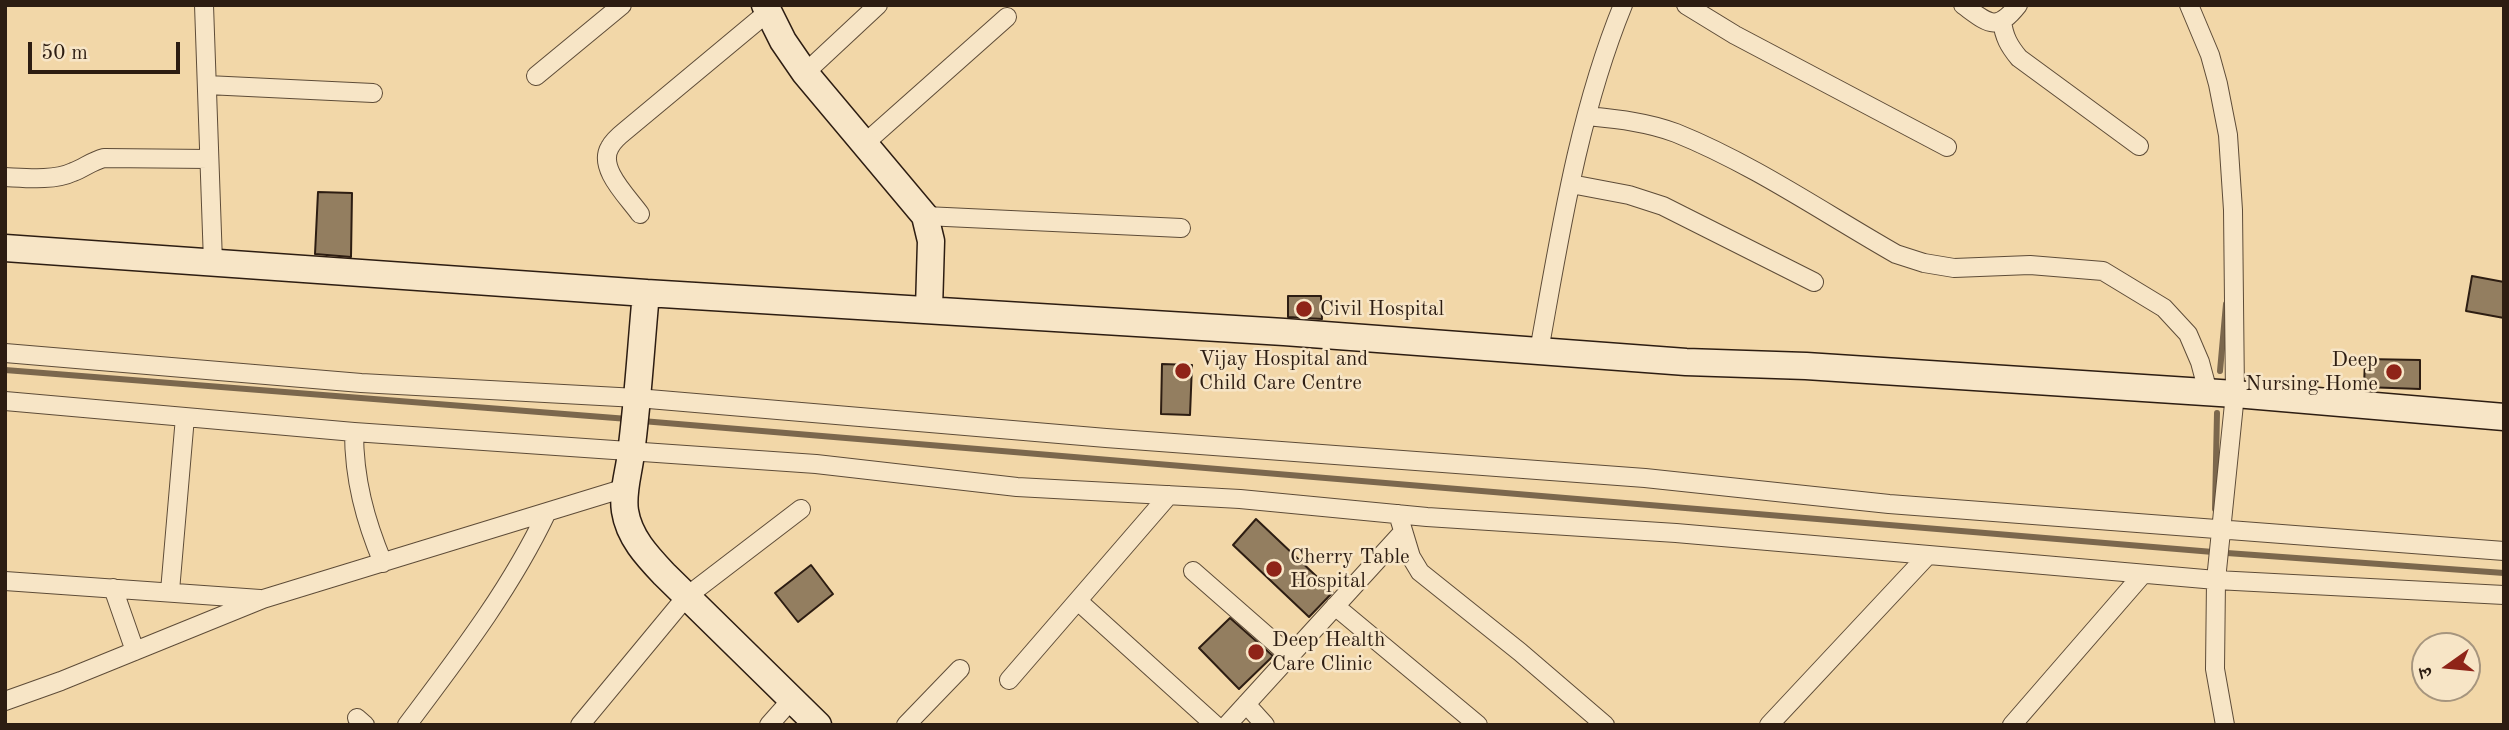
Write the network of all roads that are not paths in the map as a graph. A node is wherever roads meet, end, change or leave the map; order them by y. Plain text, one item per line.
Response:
1 (204, 5) edge
2 (622, 5) edge
3 (878, 5) edge
4 (1623, 5) edge
5 (1686, 5) edge
6 (1963, 5) edge
7 (2018, 5) edge
8 (2189, 5) edge
9 (773, 11) edge
10 (1007, 17) dead end
11 (2002, 21) junction
12 (804, 73) junction
13 (536, 76) dead end
14 (207, 85) junction
15 (373, 93) dead end
16 (1587, 116) junction
17 (864, 144) junction
18 (2139, 146) dead end
19 (1947, 147) dead end
20 (209, 159) junction
21 (5, 177) edge
22 (1571, 184) junction
23 (640, 214) dead end
24 (925, 216) junction
25 (1181, 228) dead end
26 (5, 248) edge
27 (213, 262) junction
28 (1814, 282) dead end
29 (646, 293) junction
30 (929, 309) junction
31 (1539, 351) junction
32 (5, 353) edge
33 (2208, 392) junction
34 (2235, 394) junction
35 (5, 401) edge
36 (185, 417) junction
37 (2504, 417) edge
38 (634, 422) junction
39 (354, 432) junction
40 (625, 488) junction
41 (1169, 495) junction
42 (801, 509) dead end
43 (547, 512) junction
44 (1398, 514) junction
45 (1402, 533) junction
46 (2222, 537) junction
47 (2504, 551) edge
48 (1928, 555) junction
49 (383, 563) junction
50 (1193, 571) dead end
51 (2217, 573) junction
52 (2143, 574) junction
53 (5, 581) edge
54 (113, 588) junction
55 (170, 591) junction
56 (2504, 595) edge
57 (686, 597) junction
58 (263, 599) junction
59 (1078, 601) junction
60 (1335, 606) junction
61 (135, 651) junction
62 (1290, 656) junction
63 (960, 669) dead end
64 (1009, 680) dead end
65 (792, 699) junction
66 (5, 701) edge
67 (1246, 704) junction
68 (407, 725) edge
69 (580, 725) edge
70 (769, 725) edge
71 (818, 725) edge
72 (906, 725) edge
73 (1215, 725) edge
74 (1227, 725) edge
75 (1265, 725) edge
76 (1478, 725) edge
77 (1605, 725) edge
78 (1769, 725) edge
79 (2012, 725) edge
80 (2225, 725) edge

1 - 14 street
2 - 13 street
3 - 12 street
4 - 16 street
5 - 19 street
6 - 11 street
7 - 11 street
8 - 34 street
9 - 12 street
9 - 23 street
10 - 17 street
11 - 18 street
12 - 17 street
14 - 15 street
14 - 20 street
16 - 22 street
16 - 33 street
17 - 24 street
20 - 21 street
20 - 27 street
22 - 28 street
22 - 31 street
24 - 25 street
24 - 30 street
26 - 27 street
27 - 29 street
29 - 30 street
29 - 38 street
30 - 31 street
31 - 33 street
32 - 38 street
33 - 34 street
34 - 37 street
34 - 46 street
35 - 36 street
36 - 39 street
36 - 55 street
38 - 39 street
38 - 40 street
38 - 41 street
38 - 46 street
39 - 49 street
40 - 43 street
40 - 57 street
41 - 44 street
41 - 59 street
42 - 57 street
43 - 49 street
43 - 68 street
44 - 45 street
44 - 48 street
45 - 60 street
45 - 77 street
46 - 47 street
46 - 51 street
48 - 52 street
48 - 78 street
49 - 58 street
50 - 62 street
51 - 52 street
51 - 56 street
51 - 80 street
52 - 79 street
53 - 54 street
54 - 55 street
54 - 61 street
55 - 58 street
57 - 65 street
57 - 69 street
58 - 61 street
59 - 64 street
59 - 73 street
60 - 62 street
60 - 76 street
61 - 66 street
62 - 67 street
63 - 72 street
65 - 70 street
65 - 71 street
67 - 74 street
67 - 75 street

